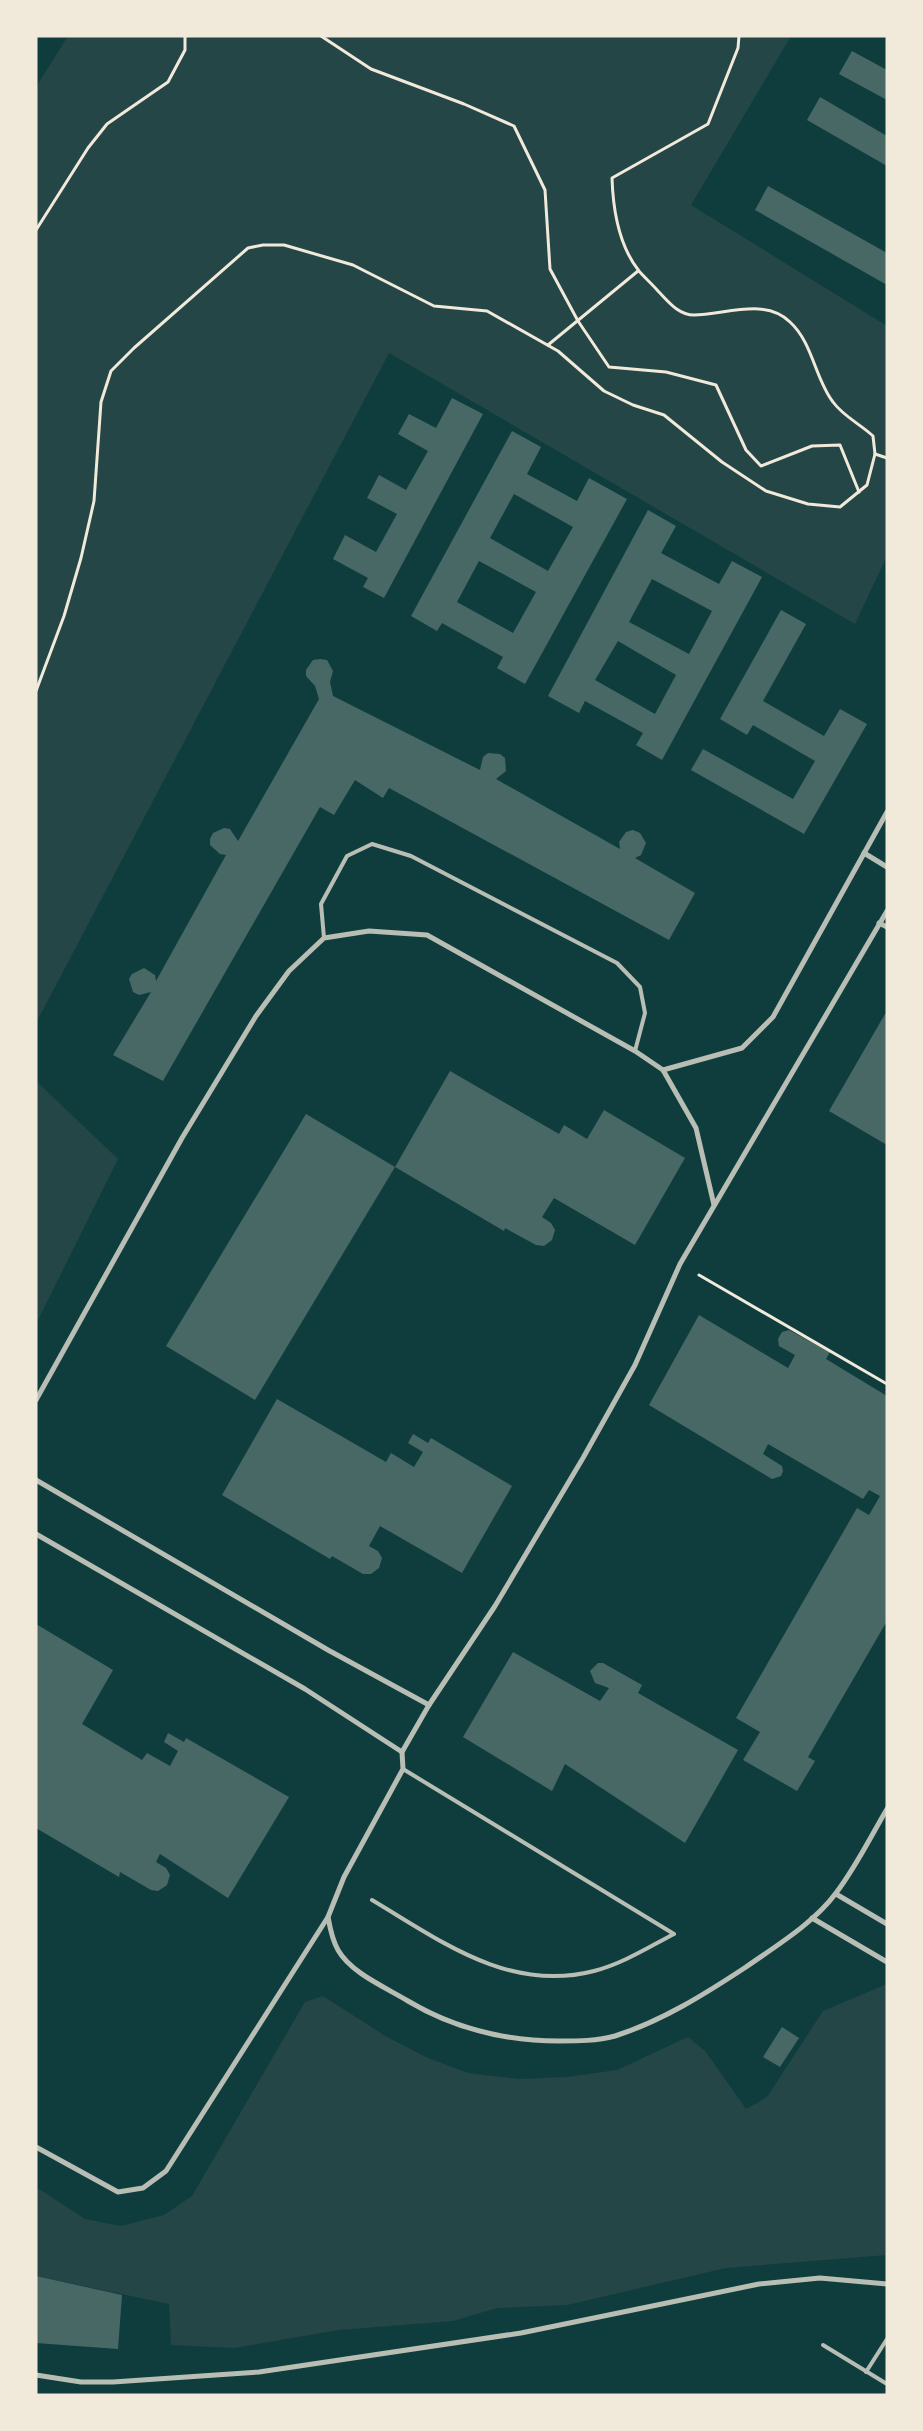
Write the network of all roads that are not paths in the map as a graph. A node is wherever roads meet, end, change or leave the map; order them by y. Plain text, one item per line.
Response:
1 (887, 812) edge
2 (864, 853) junction
3 (887, 867) edge
4 (887, 911) edge
5 (879, 923) junction
6 (887, 927) edge
7 (324, 938) junction
8 (635, 1051) junction
9 (663, 1070) junction
10 (714, 1205) junction
11 (36, 1400) edge
12 (36, 1480) edge
13 (36, 1534) edge
14 (429, 1705) junction
15 (402, 1752) junction
16 (403, 1769) junction
17 (887, 1808) edge
18 (836, 1894) junction
19 (372, 1900) dead end
20 (328, 1917) junction
21 (812, 1918) junction
22 (887, 1924) edge
23 (887, 1962) edge
24 (36, 2147) edge
25 (887, 2284) edge
26 (887, 2339) edge
27 (823, 2345) dead end
28 (866, 2372) junction
29 (36, 2375) edge
30 (887, 2384) edge

1 - 2 street
2 - 3 street
2 - 9 street
4 - 5 street
5 - 6 street
5 - 10 street
7 - 8 street
7 - 8 lane
7 - 11 street
8 - 9 street
9 - 10 street
10 - 14 street
12 - 14 street
13 - 15 street
14 - 15 street
15 - 16 street
16 - 19 lane
16 - 20 street
17 - 18 street
18 - 21 street
18 - 22 street
20 - 21 street
20 - 24 street
21 - 23 street
25 - 29 street
26 - 28 lane
27 - 28 lane
28 - 30 lane

